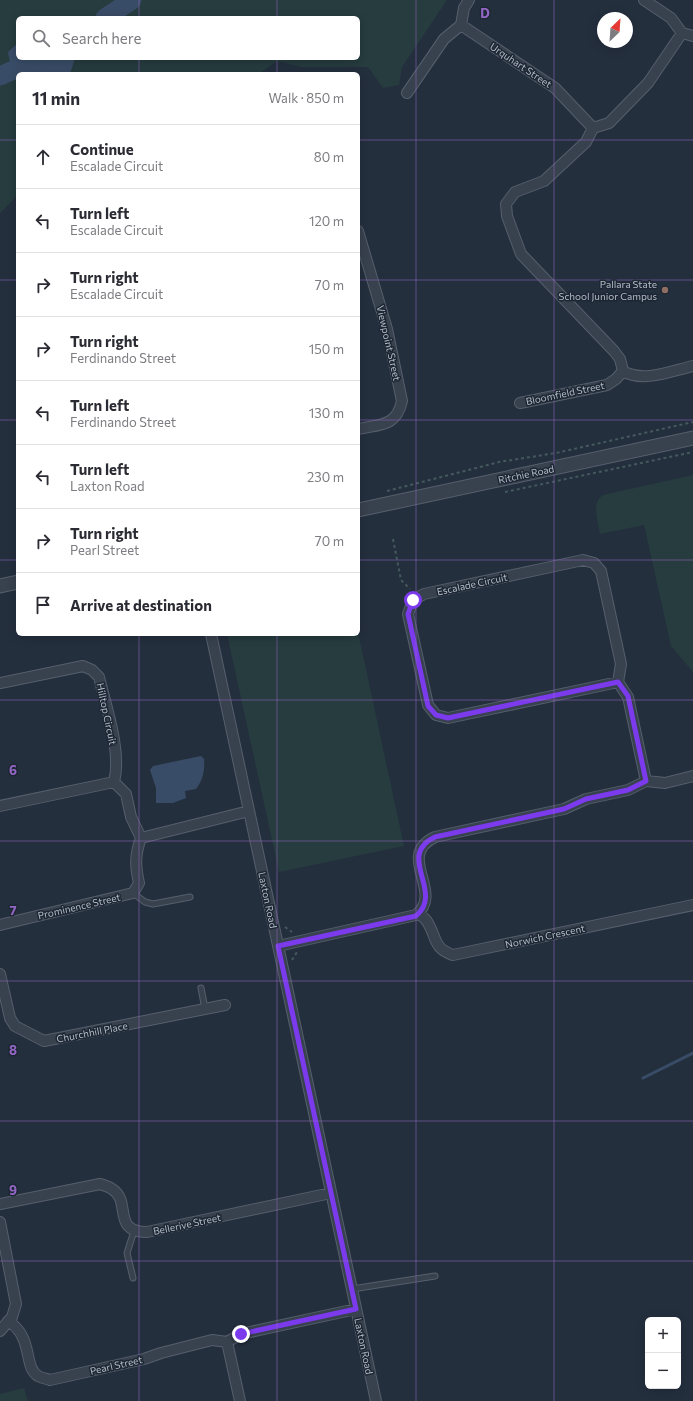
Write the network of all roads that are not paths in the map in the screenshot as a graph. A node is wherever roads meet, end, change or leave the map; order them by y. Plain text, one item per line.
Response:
1 (470, 0) edge
2 (644, 0) edge
3 (461, 25) junction
4 (682, 33) junction
5 (693, 36) edge
6 (407, 92) dead end
7 (593, 128) junction
8 (360, 237) edge
9 (693, 366) edge
10 (623, 371) junction
11 (520, 403) dead end
12 (360, 429) edge
13 (693, 438) edge
14 (360, 510) edge
15 (16, 582) edge
16 (0, 586) edge
17 (211, 636) edge
18 (0, 682) edge
19 (618, 682) junction
20 (693, 776) edge
21 (646, 781) junction
22 (114, 782) junction
23 (0, 806) edge
24 (249, 810) junction
25 (141, 838) junction
26 (133, 894) junction
27 (190, 897) dead end
28 (693, 905) edge
29 (419, 913) junction
30 (0, 925) edge
31 (278, 946) junction
32 (0, 974) edge
33 (201, 988) dead end
34 (225, 1005) dead end
35 (205, 1009) junction
36 (331, 1193) junction
37 (0, 1204) edge
38 (0, 1222) edge
39 (134, 1231) junction
40 (435, 1276) dead end
41 (132, 1278) dead end
42 (352, 1289) junction
43 (356, 1309) junction
44 (8, 1321) junction
45 (0, 1331) edge
46 (227, 1342) junction
47 (240, 1401) edge
48 (376, 1401) edge

1 - 3 street
2 - 4 street
3 - 6 street
3 - 7 street, Urquhart Street
4 - 5 street
4 - 7 street
7 - 10 street
8 - 12 street, Viewpoint Street
9 - 10 street
10 - 11 street, Bloomfield Street
13 - 14 street, Ritchie Road
15 - 16 street
17 - 24 street, Laxton Road
18 - 22 street, Hilltop Circuit
19 - 19 street, Escalade Circuit
19 - 21 street
20 - 21 street
21 - 29 street
22 - 23 street
22 - 25 street
24 - 25 street
24 - 31 street, Laxton Road
25 - 26 street, Prominence Street
26 - 27 lane
26 - 30 street, Prominence Street
28 - 29 street, Norwich Crescent
29 - 31 street
31 - 36 street, Laxton Road
32 - 35 street, Churchhill Place
33 - 35 lane
34 - 35 street, Churchhill Place
36 - 39 street, Bellerive Street
36 - 42 street, Laxton Road
37 - 39 street
38 - 44 street
39 - 41 lane
40 - 42 lane
42 - 43 street, Laxton Road
43 - 46 street, Pearl Street
43 - 48 street, Laxton Road
44 - 45 street
44 - 46 street, Pearl Street
46 - 47 street

